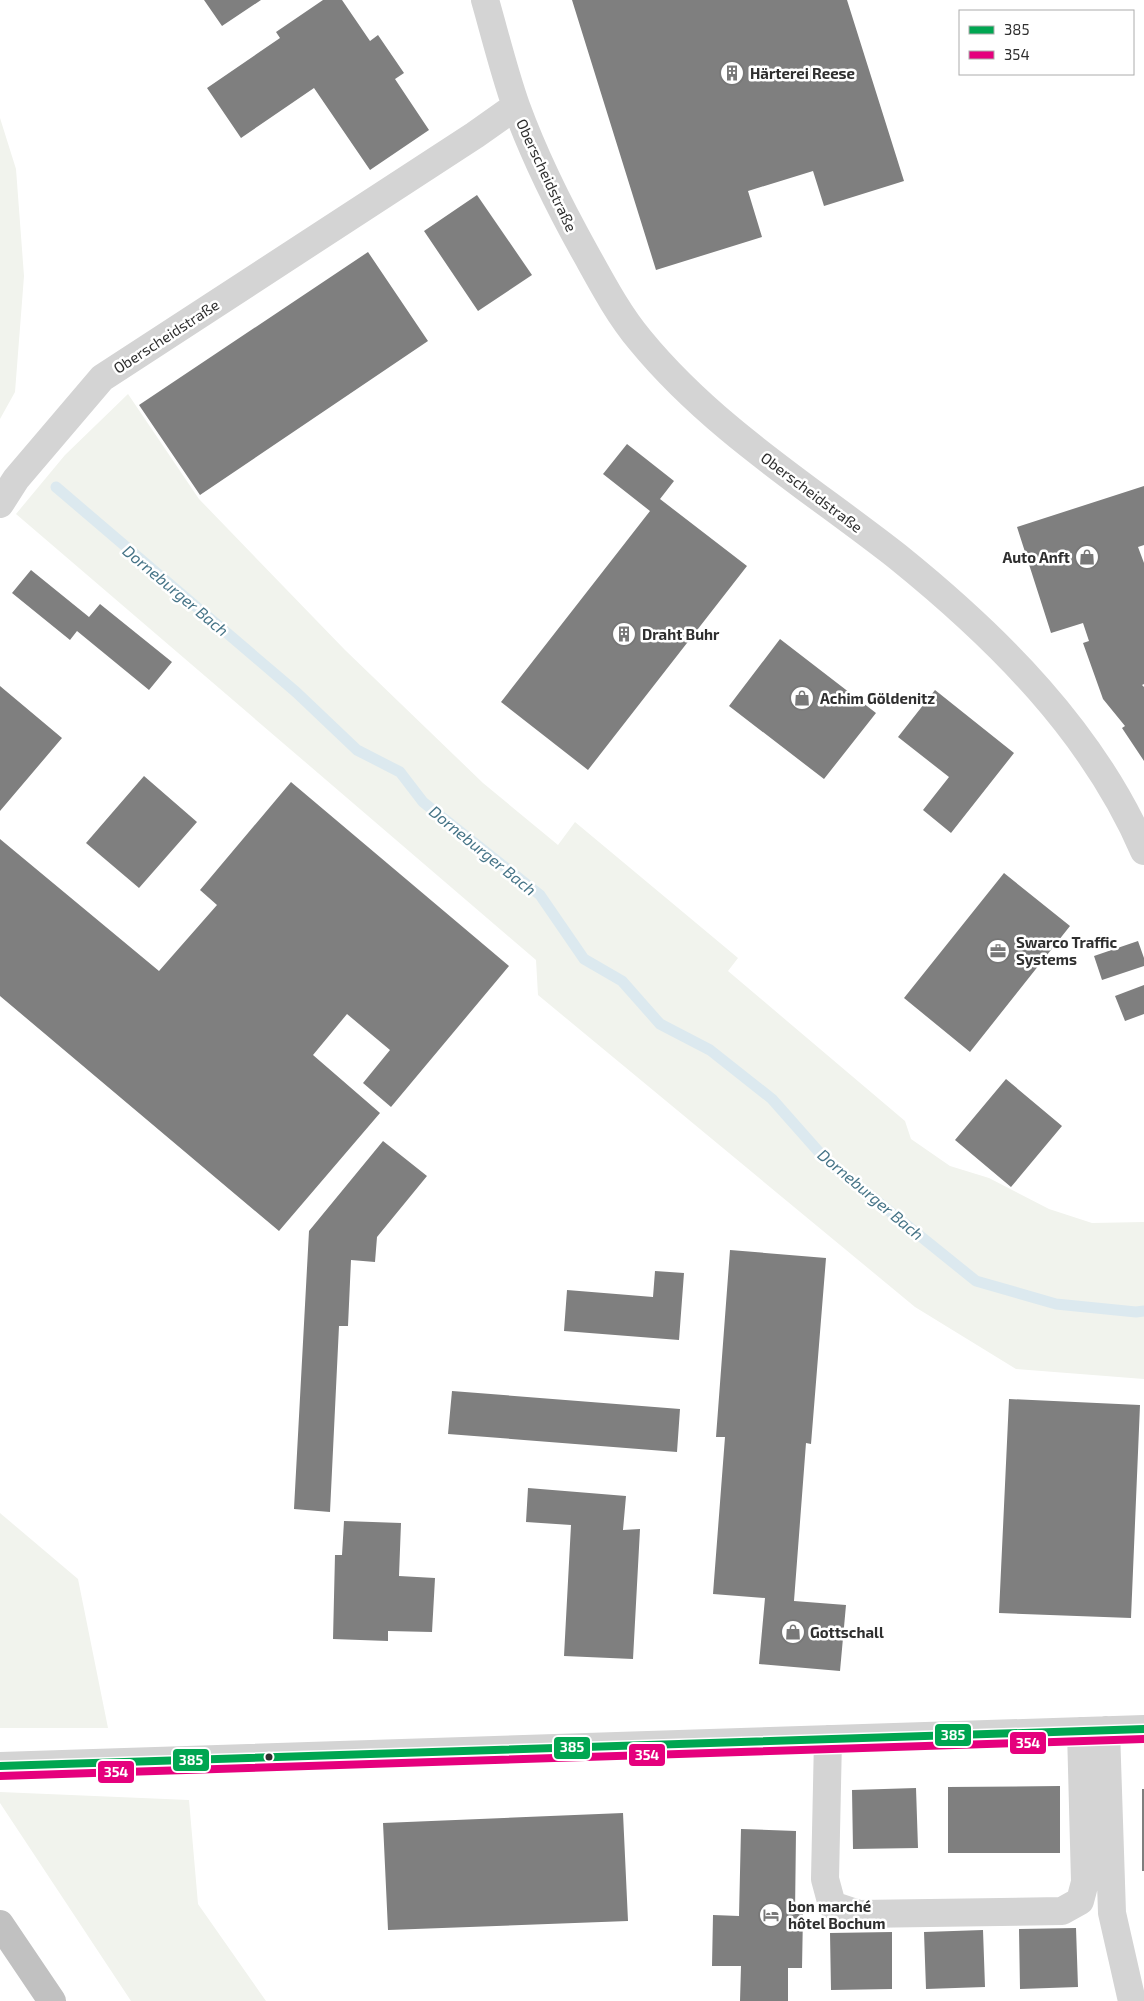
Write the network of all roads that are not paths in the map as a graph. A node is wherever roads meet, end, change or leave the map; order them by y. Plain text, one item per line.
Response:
1 (485, 0) edge
2 (516, 106) junction
3 (0, 504) edge
4 (1144, 851) edge
5 (1144, 1729) edge
6 (1093, 1731) junction
7 (828, 1739) junction
8 (0, 1766) edge
9 (0, 1924) edge
10 (52, 2001) edge
11 (1132, 2001) edge

1 - 2 street, Oberscheidstraße
2 - 3 street, Oberscheidstraße
2 - 4 street, Oberscheidstraße
5 - 6 street
6 - 7 street
6 - 7 street
6 - 11 street
7 - 8 street
9 - 10 highway

